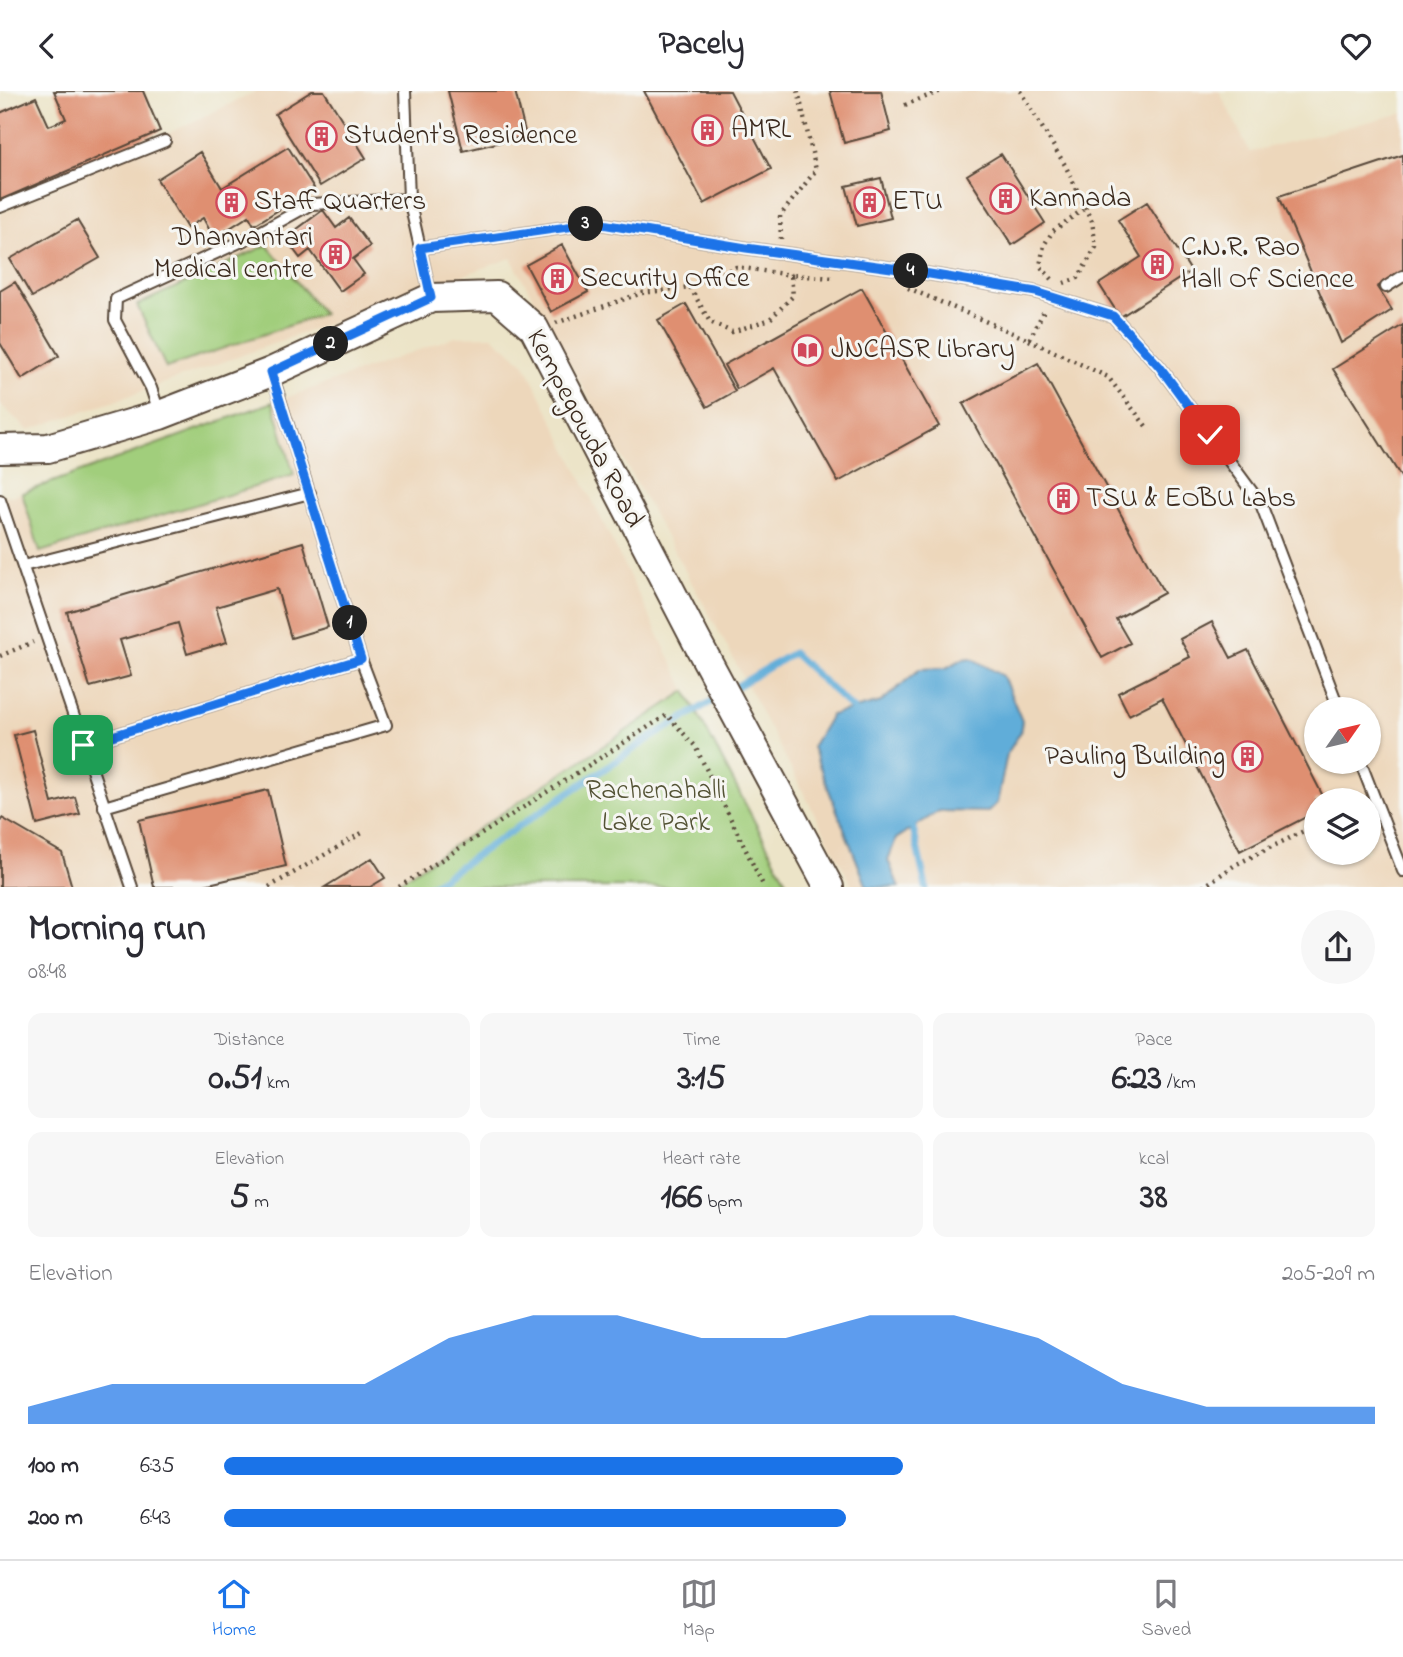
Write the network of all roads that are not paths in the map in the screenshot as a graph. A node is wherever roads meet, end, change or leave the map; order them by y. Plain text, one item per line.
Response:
1 (405, 91) edge
2 (165, 141) dead end
3 (409, 199) junction
4 (0, 207) edge
5 (420, 248) junction
6 (1403, 276) edge
7 (1386, 287) dead end
8 (431, 298) junction
9 (271, 372) junction
10 (160, 415) junction
11 (6, 443) edge
12 (310, 493) junction
13 (0, 500) edge
14 (23, 566) junction
15 (361, 659) junction
16 (1334, 697) edge
17 (83, 745) junction
18 (1365, 774) edge
19 (104, 807) junction
20 (1403, 871) edge
21 (132, 887) edge
22 (829, 887) edge

1 - 3 lane
2 - 4 lane
3 - 5 lane
3 - 10 lane
5 - 8 lane
5 - 16 lane
6 - 7 lane
8 - 9 street, Kempegowda Road
8 - 22 street, Kempegowda Road
9 - 10 street, Kempegowda Road
9 - 12 lane
10 - 11 street, Kempegowda Road
12 - 14 lane
12 - 15 lane
13 - 14 lane
14 - 17 lane
15 - 17 lane
15 - 19 lane
17 - 19 lane
18 - 20 lane
19 - 21 lane

